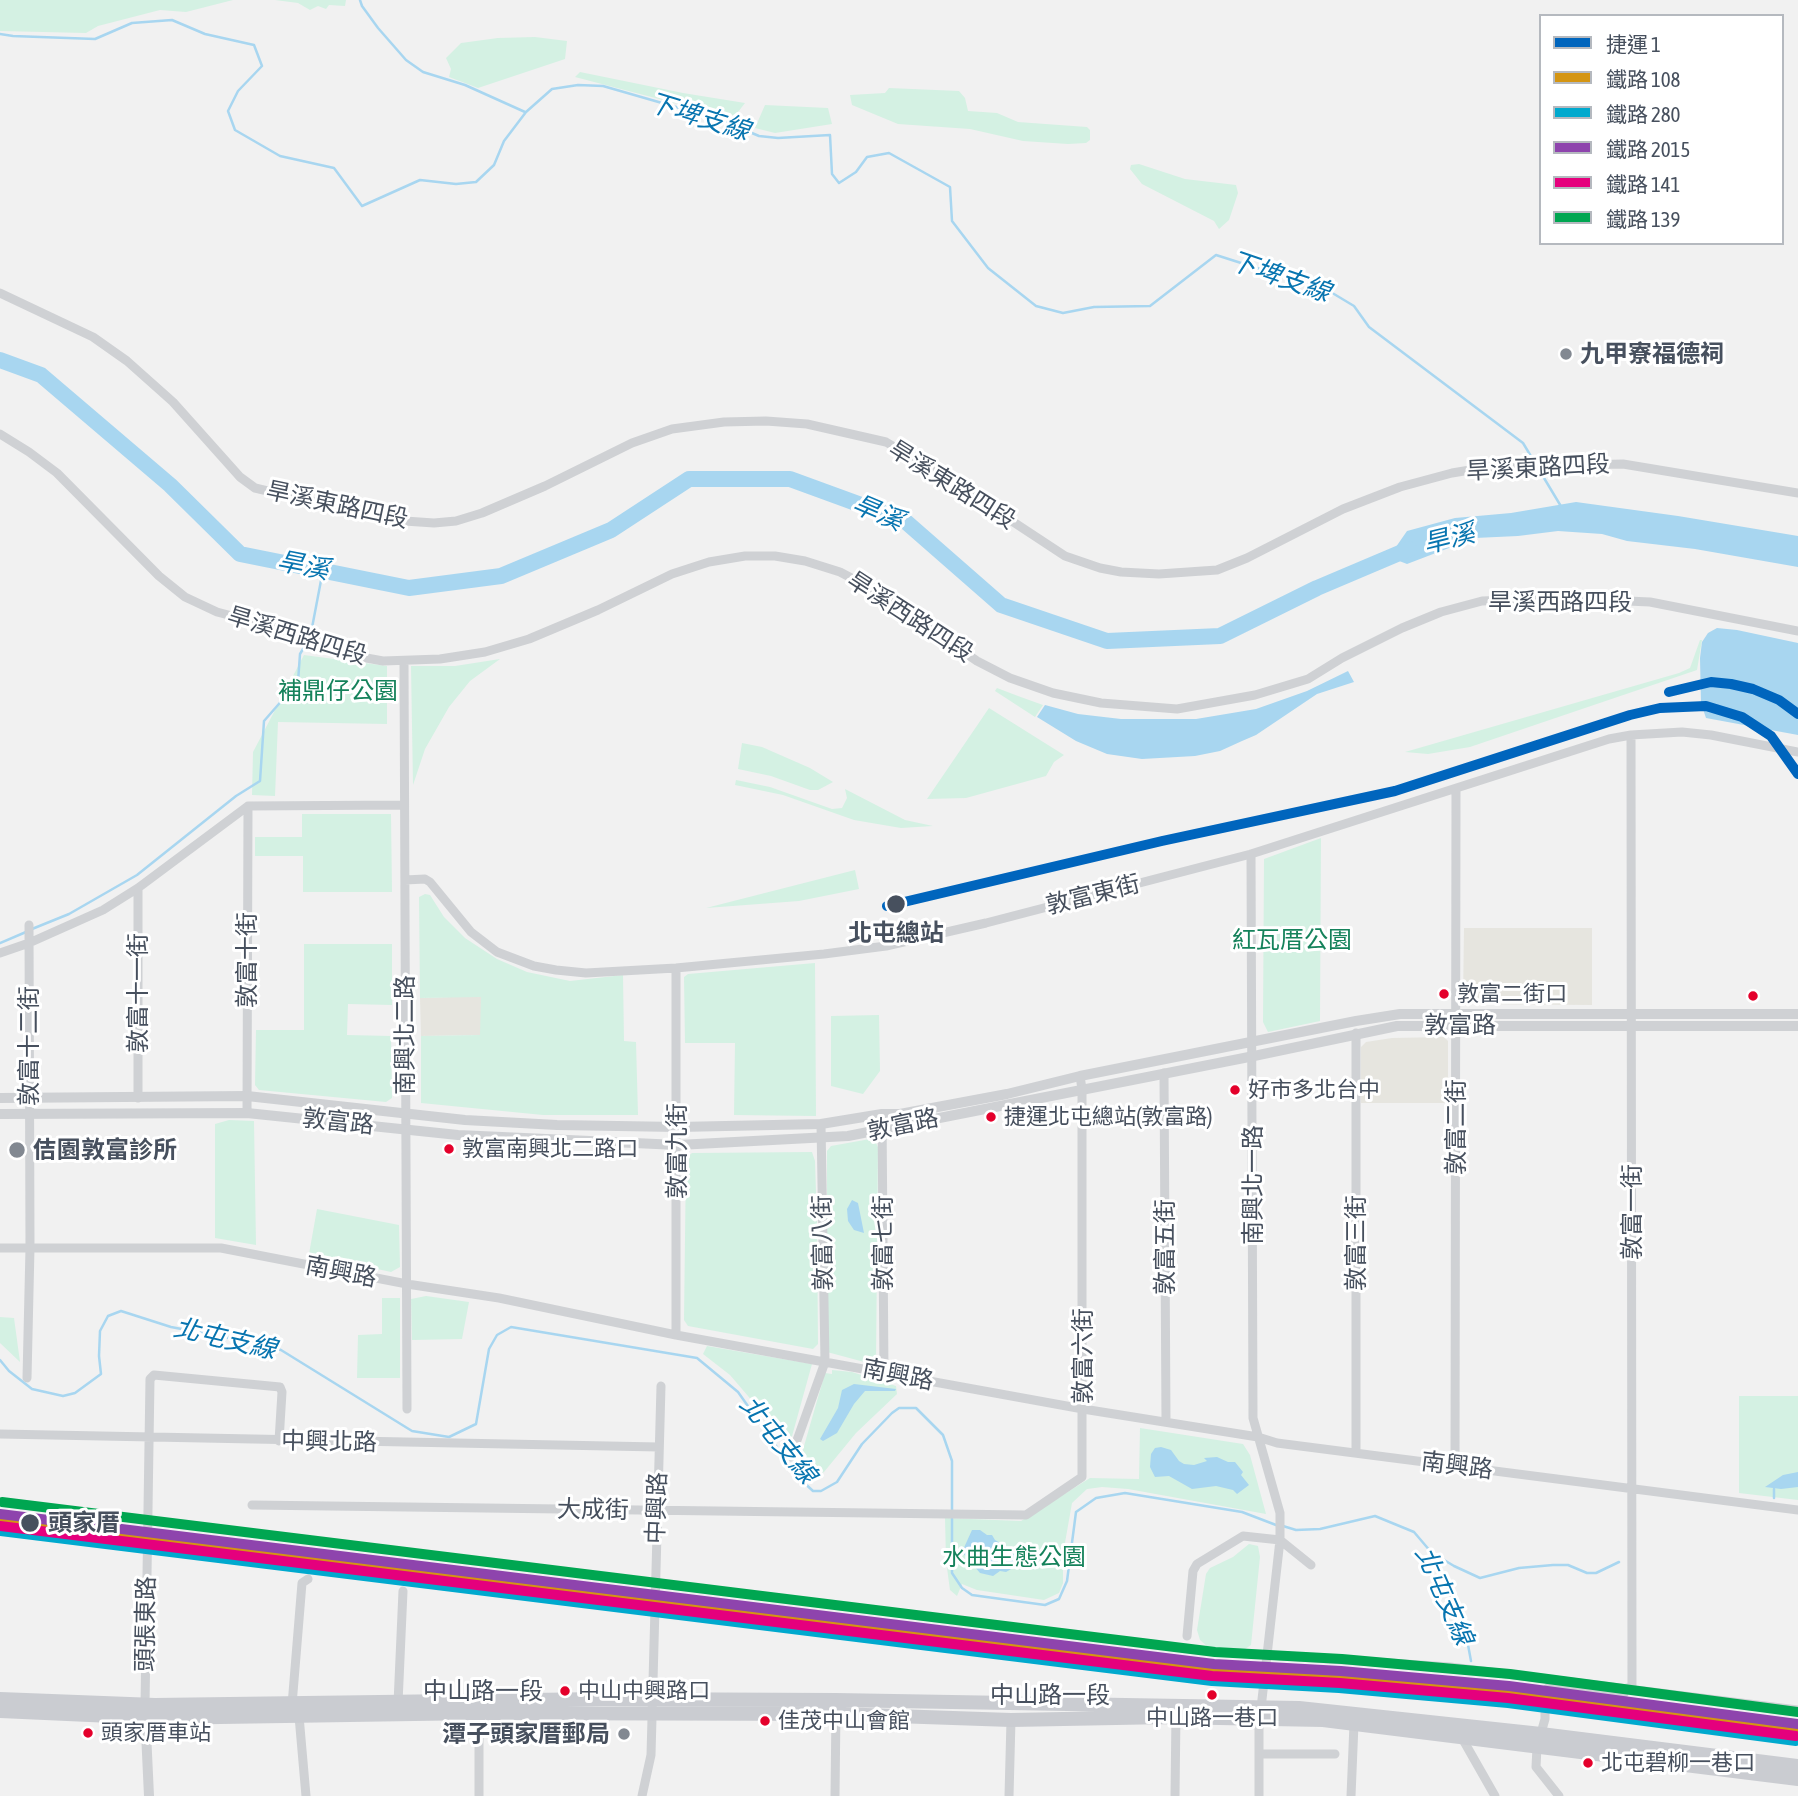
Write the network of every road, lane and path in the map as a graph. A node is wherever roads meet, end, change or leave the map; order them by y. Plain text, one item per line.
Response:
1 (0, 293) edge
2 (0, 434) edge
3 (1798, 493) edge
4 (1798, 631) edge
5 (404, 662) junction
6 (1631, 735) junction
7 (1798, 752) edge
8 (1457, 789) junction
9 (404, 805) junction
10 (248, 806) junction
11 (1251, 854) junction
12 (405, 880) junction
13 (138, 888) junction
14 (29, 925) dead end
15 (29, 943) junction
16 (0, 953) edge
17 (676, 968) junction
18 (1798, 1014) edge
19 (1456, 1020) junction
20 (1631, 1020) junction
21 (1798, 1026) edge
22 (1356, 1033) junction
23 (1253, 1041) junction
24 (1254, 1056) junction
25 (1164, 1073) junction
26 (1080, 1076) junction
27 (1082, 1089) junction
28 (247, 1096) junction
29 (0, 1098) edge
30 (138, 1098) junction
31 (28, 1100) junction
32 (247, 1113) junction
33 (0, 1114) edge
34 (406, 1114) junction
35 (882, 1114) junction
36 (28, 1115) junction
37 (821, 1124) junction
38 (678, 1127) junction
39 (405, 1129) junction
40 (883, 1130) junction
41 (821, 1137) junction
42 (678, 1145) junction
43 (0, 1248) edge
44 (30, 1248) junction
45 (407, 1284) junction
46 (676, 1335) junction
47 (825, 1362) junction
48 (884, 1373) junction
49 (27, 1378) dead end
50 (661, 1386) dead end
51 (407, 1409) dead end
52 (1083, 1409) junction
53 (1166, 1422) junction
54 (0, 1434) edge
55 (1258, 1437) junction
56 (148, 1438) junction
57 (279, 1441) junction
58 (659, 1447) junction
59 (1356, 1453) junction
60 (791, 1457) dead end
61 (1455, 1466) junction
62 (1632, 1490) junction
63 (251, 1505) dead end
64 (1798, 1510) edge
65 (656, 1511) junction
66 (935, 1514) joint
67 (1279, 1540) junction
68 (1311, 1565) dead end
69 (308, 1579) dead end
70 (403, 1591) dead end
71 (1187, 1636) dead end
72 (1268, 1655) junction
73 (1630, 1689) junction
74 (0, 1699) edge
75 (398, 1703) junction
76 (479, 1707) junction
77 (652, 1707) junction
78 (836, 1707) junction
79 (295, 1710) junction
80 (1798, 1710) edge
81 (0, 1711) edge
82 (145, 1711) junction
83 (1176, 1711) junction
84 (1261, 1713) junction
85 (1011, 1720) junction
86 (1354, 1724) junction
87 (1462, 1738) junction
88 (1539, 1740) junction
89 (1260, 1754) junction
90 (1335, 1754) dead end
91 (1798, 1766) edge
92 (1798, 1779) edge
93 (306, 1795) edge
94 (149, 1796) edge
95 (480, 1796) edge
96 (642, 1796) edge
97 (835, 1796) edge
98 (1009, 1796) edge
99 (1175, 1796) edge
100 (1259, 1796) edge
101 (1351, 1796) edge
102 (1495, 1796) edge
103 (1559, 1796) edge

1 - 3 street, 旱溪東路四段
2 - 5 street, 旱溪西路四段
4 - 5 street, 旱溪西路四段
5 - 9 street, 南興北二路
6 - 7 street, 敦富東街
6 - 8 street, 敦富東街
6 - 20 street, 敦富一街
8 - 11 street, 敦富東街
8 - 19 street, 敦富二街
9 - 10 street
9 - 12 street, 南興北二路
10 - 13 street
10 - 28 street, 敦富十街
11 - 17 street, 敦富東街
11 - 23 street, 南興北一路
12 - 17 street, 敦富東街
12 - 34 street, 南興北二路
13 - 15 street
13 - 30 street, 敦富十一街
14 - 15 street, 敦富十二街
15 - 16 street
15 - 31 street, 敦富十二街
17 - 38 street, 敦富九街
18 - 20 street, 敦富路
19 - 20 street, 敦富路
19 - 22 street, 敦富路
19 - 23 street, 敦富路
19 - 61 street, 敦富二街
20 - 21 street, 敦富路
20 - 62 street, 敦富一街
22 - 24 street, 敦富路
22 - 59 street, 敦富三街
23 - 24 street, 南興北一路
23 - 26 street, 敦富路
24 - 25 street, 敦富路
24 - 55 street, 南興北一路
25 - 27 street, 敦富路
25 - 53 street, 敦富五街
26 - 27 street, 敦富六街
26 - 35 street, 敦富路
27 - 40 street, 敦富路
27 - 52 street, 敦富六街
28 - 30 street, 敦富路
28 - 32 street, 敦富十街
28 - 34 street, 敦富路
29 - 31 street, 敦富路
30 - 31 street, 敦富路
31 - 36 street, 敦富十二街
32 - 36 street, 敦富路
32 - 39 street, 敦富路
33 - 36 street, 敦富路
34 - 38 street, 敦富路
34 - 39 street, 南興北二路
35 - 37 street, 敦富路
35 - 40 street, 敦富七街
36 - 44 street, 敦富十二街
37 - 38 street, 敦富路
37 - 41 street, 敦富八街
38 - 42 street, 敦富九街
39 - 42 street, 敦富路
39 - 45 street, 南興北二路
40 - 41 street, 敦富路
40 - 48 street, 敦富七街
41 - 42 street, 敦富路
41 - 47 street, 敦富八街
42 - 46 street, 敦富九街
43 - 44 street, 南興路
44 - 45 street, 南興路
44 - 49 street, 敦富十二街
45 - 46 street, 南興路
45 - 51 street, 南興北二路
46 - 47 street, 南興路
47 - 48 street, 南興路
47 - 60 street
48 - 52 street, 南興路
50 - 58 street, 中興路
52 - 53 street, 南興路
52 - 66 street, 敦富六街
53 - 55 street, 南興路
54 - 56 street, 中興北路
55 - 59 street, 南興路
55 - 67 street, 南興北一路
56 - 57 street, 中興北路
56 - 57 street, 頭張東路
56 - 82 street, 頭張東路
57 - 58 street, 中興北路
58 - 65 street, 中興路
59 - 61 street, 南興路
61 - 62 street, 南興路
62 - 64 street, 南興路
62 - 73 street, 敦富一街
63 - 65 street, 大成街
65 - 66 street, 大成街
65 - 77 street, 中興路
67 - 68 street
67 - 71 street
67 - 72 street
69 - 79 street
70 - 75 street
72 - 73 street
72 - 84 street
73 - 80 street
73 - 88 street
74 - 82 main road, 中山路一段
75 - 76 main road, 中山路一段
75 - 79 main road, 中山路一段
76 - 77 main road, 中山路一段
76 - 79 main road, 中山路一段
76 - 95 street
77 - 78 main road, 中山路一段
77 - 96 street, 中興路
78 - 83 main road, 中山路一段
78 - 85 main road, 中山路一段
78 - 97 street
79 - 82 main road, 中山路一段
79 - 93 street
81 - 82 main road, 中山路一段
82 - 94 street
83 - 84 main road
83 - 85 main road, 中山路一段
83 - 99 street
84 - 86 main road
84 - 88 main road
84 - 89 street
85 - 98 street
86 - 87 main road
86 - 101 street
87 - 88 main road
87 - 102 street
88 - 91 main road
88 - 92 main road
88 - 103 street
89 - 90 street
89 - 100 street

